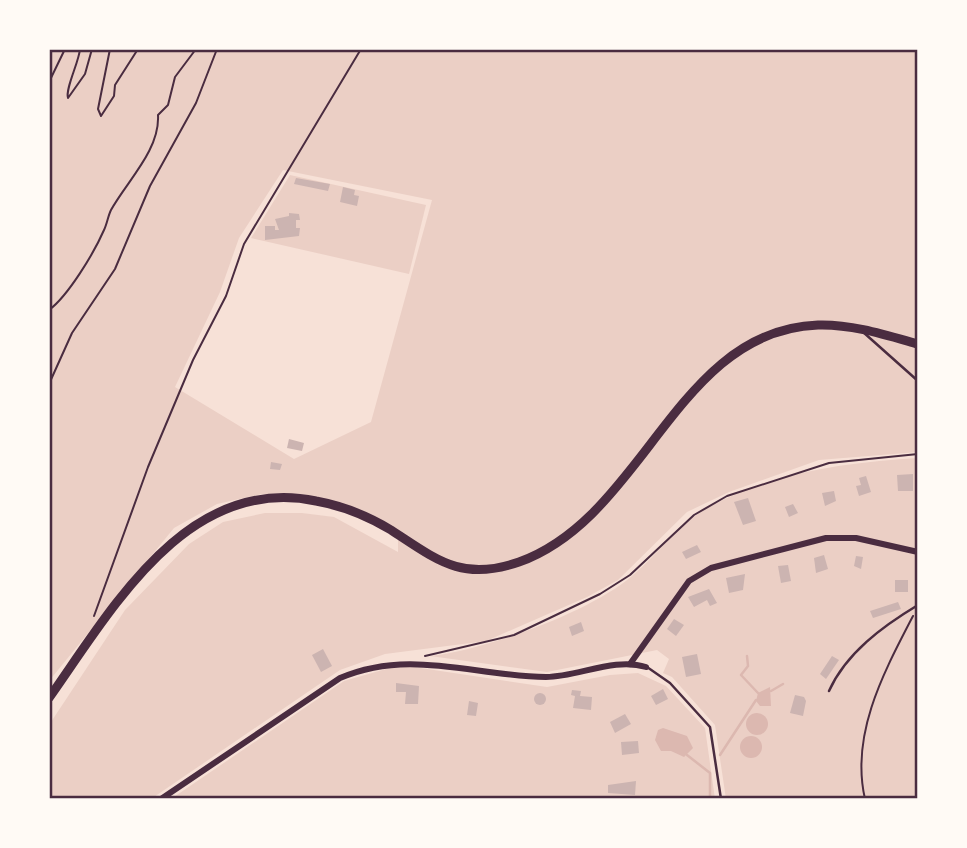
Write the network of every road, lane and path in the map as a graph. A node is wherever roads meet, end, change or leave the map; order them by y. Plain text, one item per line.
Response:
1 (65, 49) edge
2 (80, 49) edge
3 (92, 49) edge
4 (110, 49) edge
5 (138, 49) edge
6 (196, 49) edge
7 (217, 49) edge
8 (361, 49) edge
9 (49, 82) edge
10 (49, 310) edge
11 (861, 329) junction
12 (918, 344) edge
13 (918, 380) edge
14 (49, 384) edge
15 (918, 454) edge
16 (918, 552) edge
17 (918, 605) edge
18 (97, 631) junction
19 (406, 663) junction
20 (629, 664) junction
21 (646, 667) joint
22 (829, 691) dead end
23 (49, 698) edge
24 (161, 799) edge
25 (720, 799) edge
26 (865, 799) edge

1 - 9 path
2 - 3 path
4 - 5 path
6 - 10 path
7 - 14 path
8 - 18 path
11 - 12 main road
11 - 13 lane
11 - 18 main road
15 - 19 path
16 - 20 street
17 - 22 lane
17 - 26 path
18 - 23 main road
19 - 20 street
19 - 24 street
20 - 21 street
21 - 25 lane

